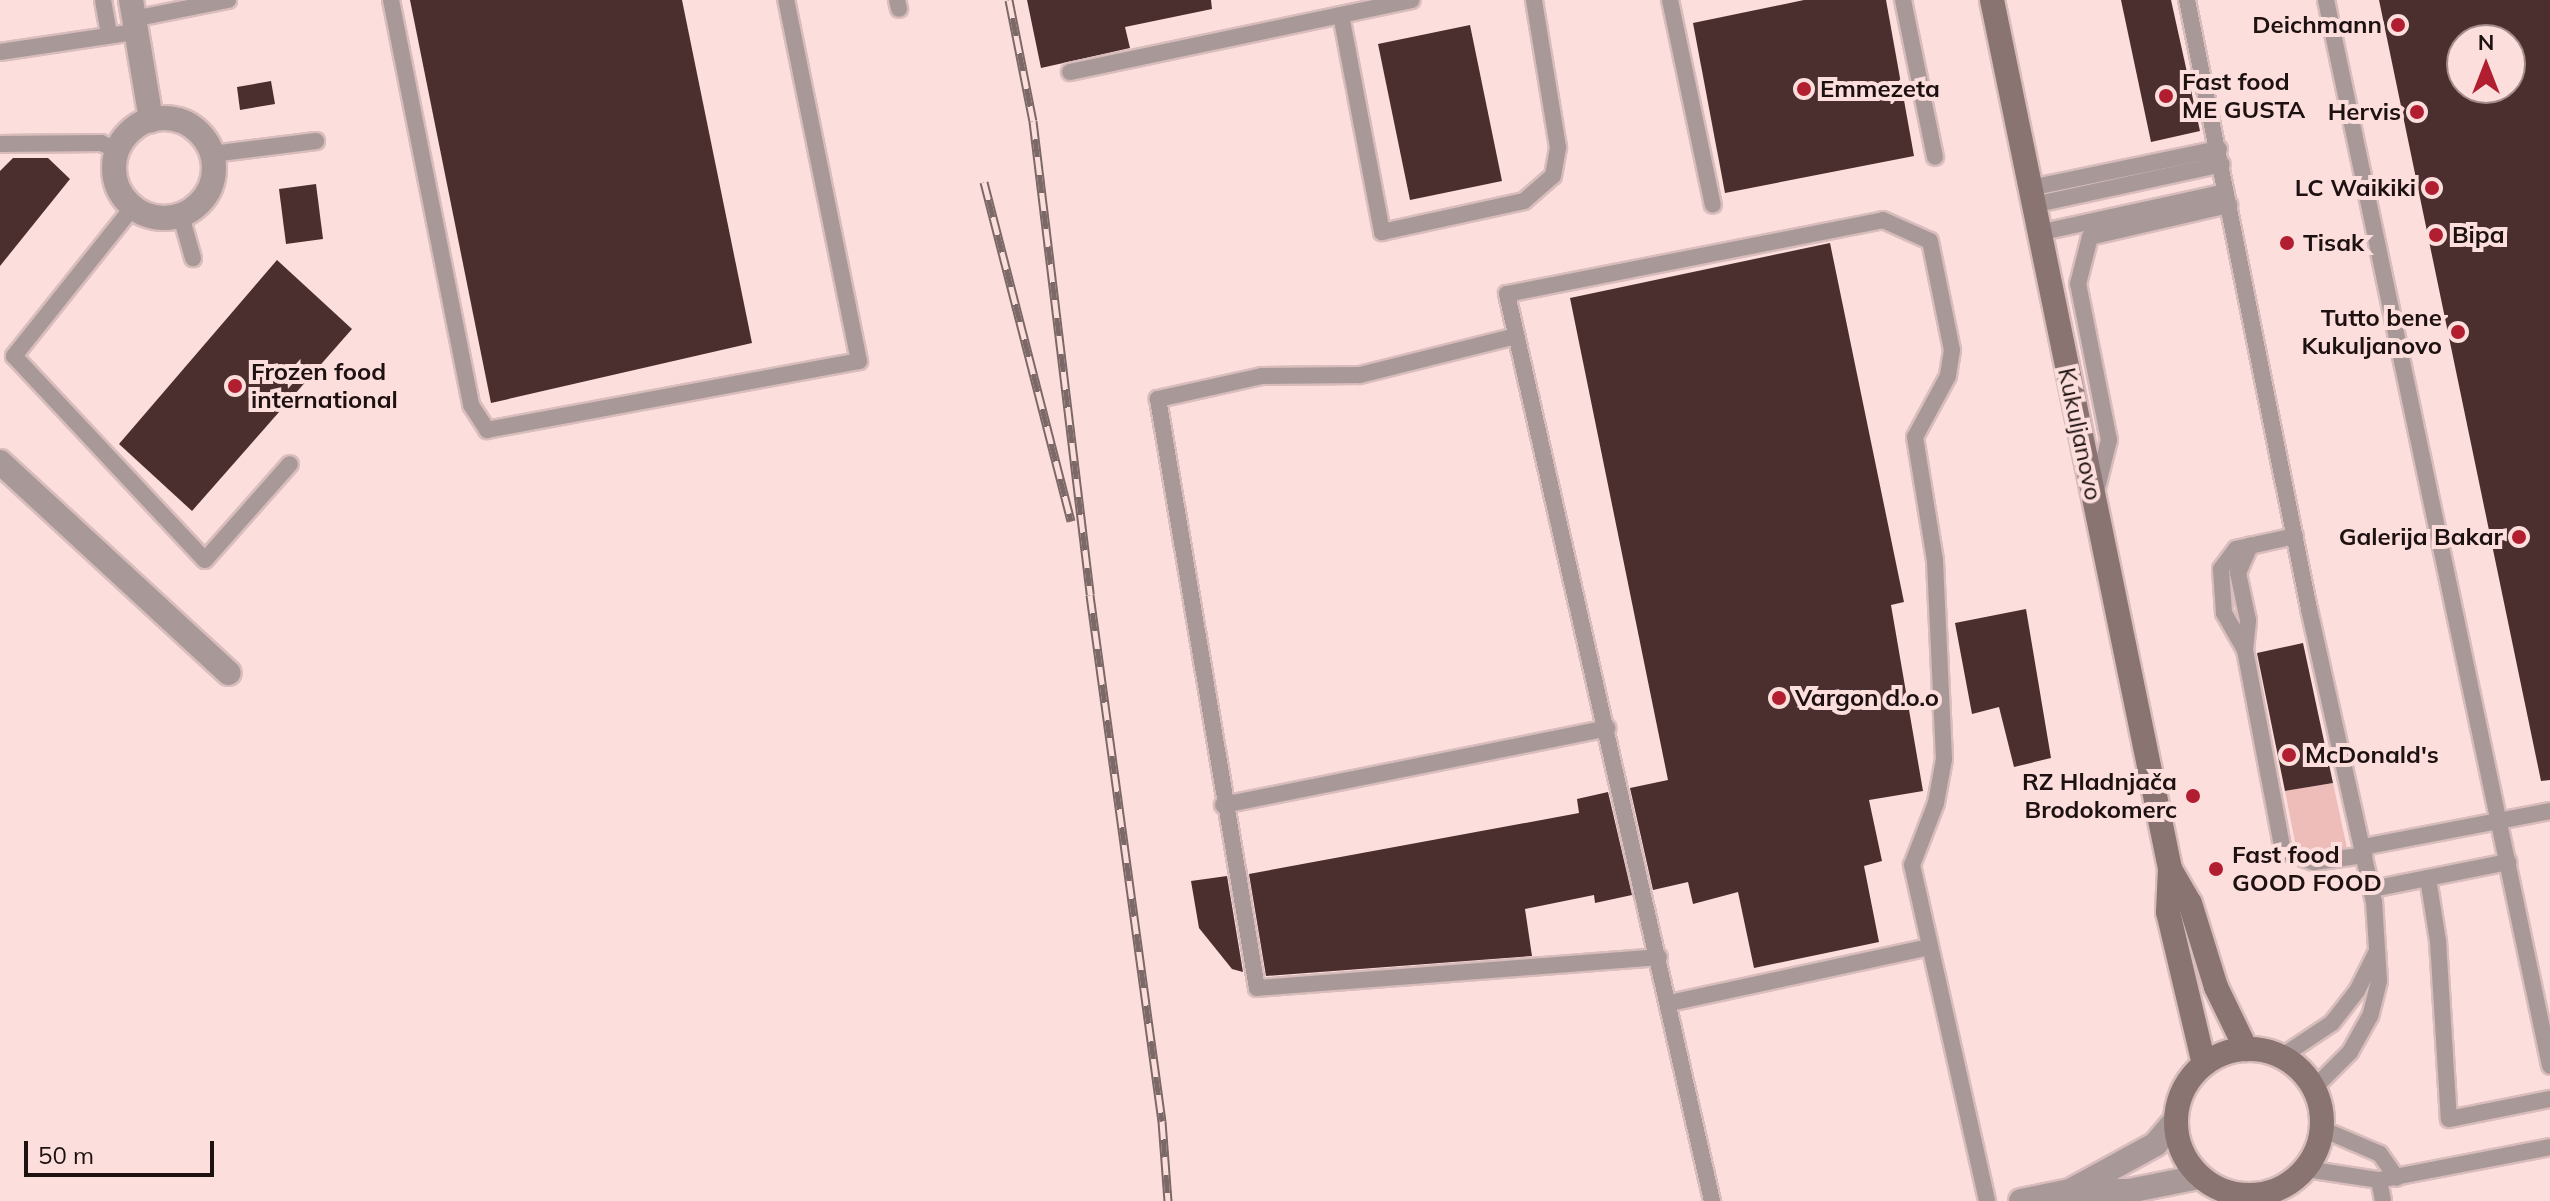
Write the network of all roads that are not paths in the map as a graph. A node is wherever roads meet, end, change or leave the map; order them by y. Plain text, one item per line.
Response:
1 (103, 0) edge
2 (228, 0) edge
3 (391, 0) edge
4 (786, 0) edge
5 (1412, 0) edge
6 (1534, 0) edge
7 (1670, 0) edge
8 (1903, 0) edge
9 (1992, 0) edge
10 (2187, 0) edge
11 (2326, 0) edge
12 (1341, 15) junction
13 (133, 17) edge
14 (109, 35) junction
15 (0, 52) edge
16 (1070, 72) dead end
17 (151, 120) junction
18 (316, 141) dead end
19 (0, 144) edge
20 (117, 150) junction
21 (212, 154) junction
22 (2221, 156) junction
23 (1935, 157) dead end
24 (2032, 196) junction
25 (2228, 198) junction
26 (1713, 205) dead end
27 (133, 207) junction
28 (181, 216) junction
29 (2038, 233) junction
30 (193, 258) dead end
31 (1516, 336) junction
32 (0, 462) edge
33 (290, 464) dead end
34 (2094, 501) junction
35 (2295, 536) junction
36 (229, 673) dead end
37 (1607, 728) junction
38 (1223, 805) junction
39 (2550, 811) edge
40 (2499, 821) junction
41 (2364, 851) junction
42 (2508, 862) junction
43 (2170, 869) junction
44 (2428, 878) junction
45 (2372, 889) junction
46 (1929, 947) junction
47 (2377, 949) junction
48 (1659, 957) junction
49 (1670, 1003) junction
50 (2246, 1049) junction
51 (2281, 1057) junction
52 (2204, 1064) junction
53 (2550, 1066) edge
54 (2314, 1088) junction
55 (2550, 1099) edge
56 (2175, 1121) junction
57 (2322, 1129) junction
58 (2550, 1147) edge
59 (2306, 1169) junction
60 (2397, 1178) junction
61 (2379, 1180) junction
62 (2215, 1189) edge
63 (2070, 1191) junction
64 (2271, 1197) edge
65 (1712, 1201) edge
66 (1987, 1201) edge
67 (2021, 1201) edge
68 (2383, 1201) edge

1 - 14 lane
2 - 13 lane
3 - 4 lane
5 - 12 lane
6 - 12 lane
7 - 26 lane
8 - 23 lane
9 - 24 main road, Kukuljanovo
10 - 22 lane
11 - 40 lane
12 - 16 lane
13 - 14 lane
13 - 17 street
14 - 15 lane
17 - 20 street
17 - 21 street
18 - 21 lane
19 - 20 lane
20 - 27 street
21 - 28 street
22 - 24 lane
22 - 25 lane
24 - 29 main road, Kukuljanovo
25 - 29 lane
25 - 34 lane
25 - 35 lane
27 - 28 street
27 - 33 lane
28 - 30 lane
29 - 34 main road, Kukuljanovo
31 - 37 lane
31 - 38 lane
31 - 46 lane
32 - 36 street
34 - 43 main road, Kukuljanovo
35 - 41 lane
35 - 41 lane
37 - 38 lane
37 - 48 lane
38 - 48 lane
39 - 40 lane
40 - 41 lane
40 - 42 lane
41 - 45 lane
42 - 44 lane
42 - 53 lane
43 - 50 main road
43 - 52 main road
44 - 45 lane
44 - 55 lane
45 - 47 lane
46 - 49 lane
46 - 66 lane
47 - 51 lane
47 - 54 lane
48 - 49 lane
49 - 65 lane
50 - 51 main road
50 - 52 main road
51 - 54 main road
52 - 56 main road
54 - 57 main road
56 - 62 main road
56 - 63 street
57 - 59 main road
57 - 60 lane
58 - 60 lane
59 - 61 lane
59 - 64 main road
60 - 61 lane
61 - 68 lane
62 - 63 street
62 - 64 main road
63 - 67 street

